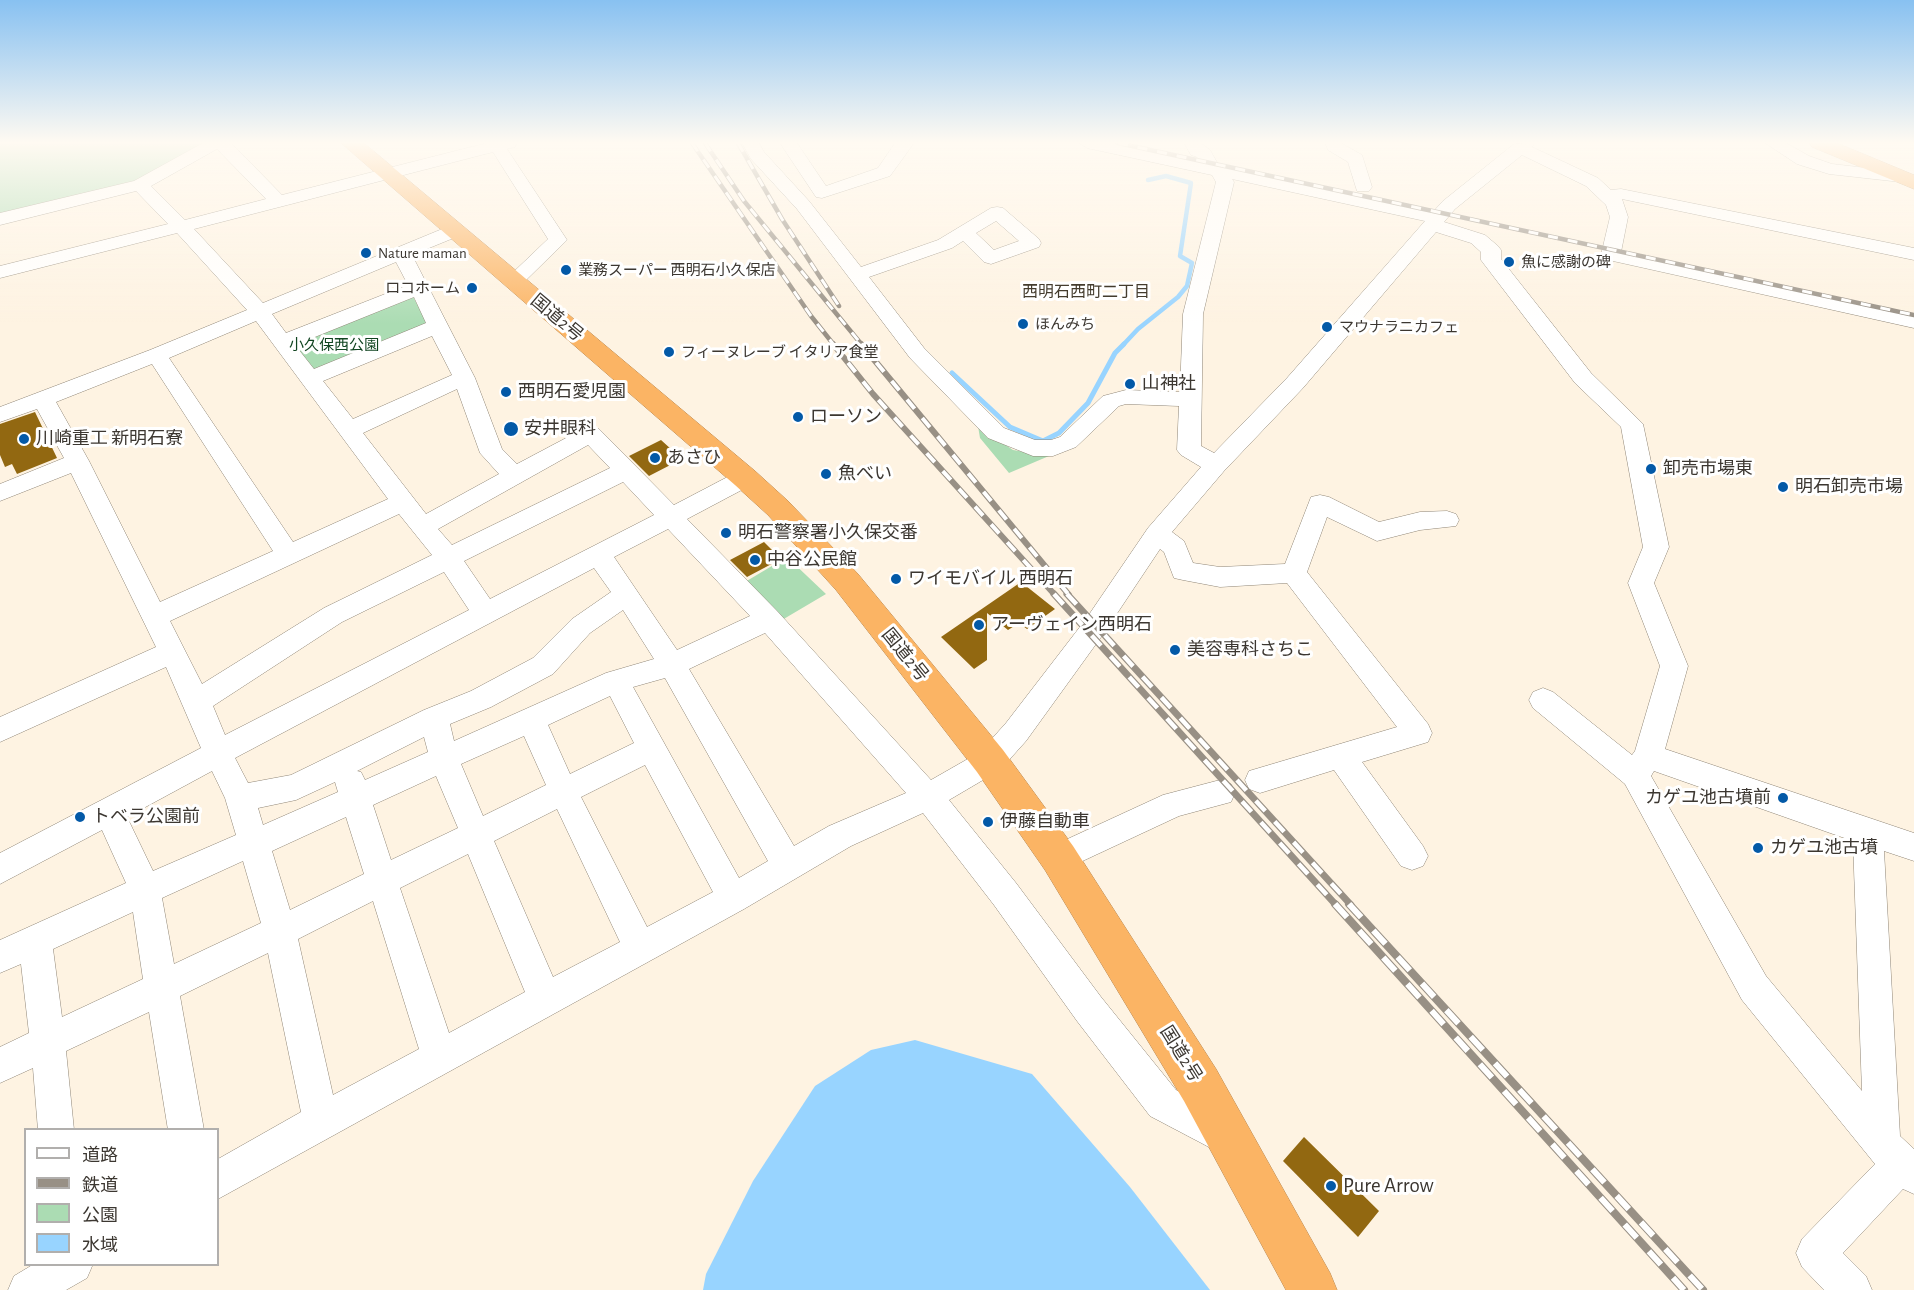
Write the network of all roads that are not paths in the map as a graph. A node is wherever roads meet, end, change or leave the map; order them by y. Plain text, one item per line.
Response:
1 (65, 203) edge
2 (158, 203) edge
3 (269, 203) edge
4 (420, 203) edge
5 (536, 203) edge
6 (801, 203) edge
7 (1220, 203) edge
8 (1385, 203) edge
9 (1406, 203) edge
10 (1455, 203) edge
11 (1615, 203) edge
12 (1666, 203) edge
13 (1440, 216) junction
14 (0, 219) edge
15 (181, 226) junction
16 (454, 231) junction
17 (965, 233) dead end
18 (1616, 241) junction
19 (402, 254) junction
20 (1914, 254) edge
21 (0, 272) edge
22 (856, 275) junction
23 (514, 280) junction
24 (418, 288) junction
25 (1914, 303) edge
26 (258, 310) junction
27 (1914, 322) edge
28 (438, 326) junction
29 (283, 342) junction
30 (157, 355) junction
31 (464, 378) junction
32 (310, 379) junction
33 (43, 399) junction
34 (1191, 399) junction
35 (0, 414) edge
36 (349, 430) junction
37 (77, 461) junction
38 (1216, 465) junction
39 (627, 470) junction
40 (515, 476) junction
41 (745, 478) junction
42 (0, 493) edge
43 (403, 502) junction
44 (672, 516) junction
45 (1447, 520) dead end
46 (423, 526) junction
47 (1158, 534) junction
48 (288, 554) junction
49 (598, 554) junction
50 (448, 558) junction
51 (1294, 573) junction
52 (627, 594) junction
53 (485, 614) junction
54 (153, 617) junction
55 (769, 619) junction
56 (171, 652) junction
57 (672, 665) junction
58 (616, 681) junction
59 (1543, 700) dead end
60 (197, 702) junction
61 (434, 718) junction
62 (531, 719) junction
63 (1, 726) edge
64 (651, 748) junction
65 (218, 753) junction
66 (1341, 756) junction
67 (444, 759) junction
68 (990, 761) junction
69 (344, 763) junction
70 (1642, 765) junction
71 (1260, 780) dead end
72 (563, 791) junction
73 (1220, 793) dead end
74 (928, 797) junction
75 (240, 798) junction
76 (355, 799) junction
77 (109, 811) junction
78 (1868, 832) junction
79 (476, 834) junction
80 (254, 844) junction
81 (1914, 847) edge
82 (1412, 856) dead end
83 (1059, 858) junction
84 (788, 866) junction
85 (0, 869) edge
86 (381, 880) junction
87 (145, 890) junction
88 (733, 898) junction
89 (280, 931) junction
90 (35, 941) junction
91 (640, 948) junction
92 (0, 957) edge
93 (160, 988) junction
94 (545, 999) junction
95 (48, 1042) junction
96 (439, 1057) junction
97 (0, 1065) edge
98 (321, 1121) junction
99 (56, 1128) edge
100 (186, 1128) edge
101 (1227, 1138) junction
102 (1899, 1160) edge
103 (219, 1179) edge
104 (67, 1266) edge
105 (28, 1290) edge
106 (1313, 1290) edge
107 (1852, 1290) edge

1 - 14 street
2 - 15 street
3 - 15 street
4 - 16 highway, 国道2号
5 - 23 street
6 - 22 street
7 - 34 street
8 - 13 street
9 - 13 street
10 - 13 street
11 - 18 street
12 - 20 street
13 - 38 street
13 - 70 street
15 - 21 street
15 - 26 street
16 - 19 street
16 - 23 highway, 国道2号
17 - 22 street
18 - 25 street
18 - 27 street
19 - 24 street
19 - 26 street
22 - 34 street
23 - 41 highway, 国道2号
24 - 28 street
24 - 29 street
26 - 29 street
26 - 30 street
28 - 31 street
28 - 32 street
29 - 32 street
30 - 33 street
30 - 48 street
31 - 36 street
31 - 40 street
32 - 36 street
33 - 35 street
33 - 37 street
34 - 38 street
36 - 43 street
37 - 42 street
37 - 54 street
38 - 47 street
39 - 40 street
39 - 44 street
39 - 50 street
40 - 46 street
41 - 44 street
41 - 68 highway, 国道2号
43 - 46 street
43 - 48 street
44 - 49 street
44 - 55 street
45 - 51 street
46 - 50 street
47 - 51 street
47 - 68 street
48 - 54 street
49 - 52 street
49 - 53 street
50 - 53 street
50 - 60 street
51 - 66 street
52 - 57 street
52 - 61 street
53 - 65 street
54 - 56 street
55 - 57 street
55 - 74 street
56 - 60 street
56 - 63 street
57 - 58 street
57 - 84 street
58 - 62 street
58 - 64 street
59 - 70 street
60 - 65 street
61 - 67 street
61 - 69 street
62 - 67 street
62 - 72 street
64 - 72 street
64 - 88 street
65 - 75 street
65 - 77 street
66 - 71 street
66 - 82 street
67 - 76 street
67 - 79 street
68 - 74 street
68 - 83 highway, 国道2号
69 - 75 street
69 - 76 street
70 - 78 street
70 - 102 street
72 - 79 street
72 - 91 street
73 - 83 street
74 - 84 street
74 - 101 street
75 - 80 street
76 - 80 street
76 - 86 street
77 - 85 street
77 - 87 street
78 - 81 street
78 - 102 street
79 - 86 street
79 - 94 street
80 - 87 street
80 - 89 street
83 - 101 highway, 国道2号
84 - 88 street
86 - 89 street
86 - 96 street
87 - 90 street
87 - 93 street
88 - 91 street
89 - 93 street
89 - 98 street
90 - 92 street
90 - 95 street
91 - 94 street
93 - 95 street
93 - 100 street
94 - 96 street
95 - 97 street
95 - 99 street
96 - 98 street
98 - 103 street
101 - 106 highway, 国道2号
102 - 107 street
104 - 105 street

